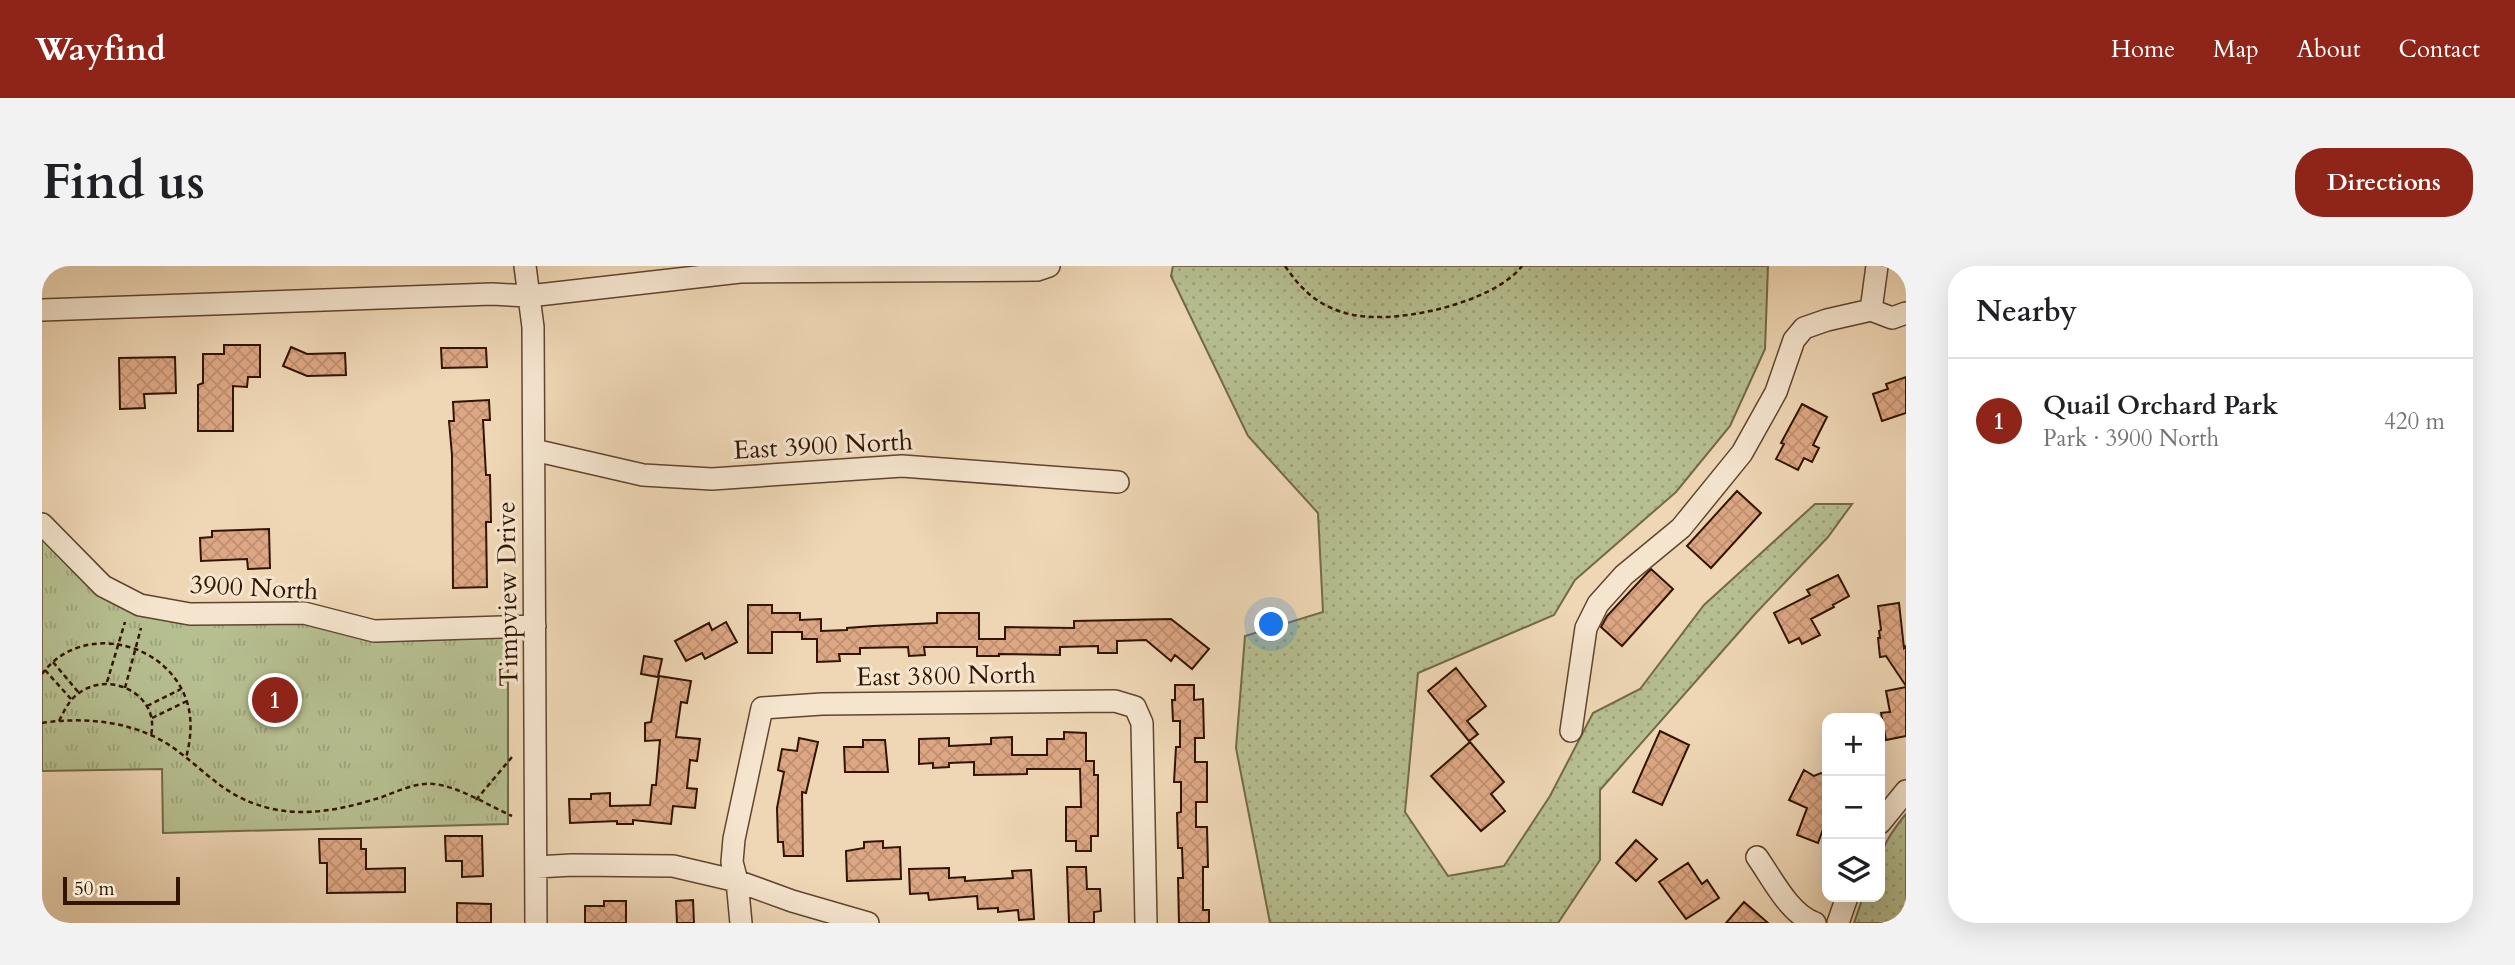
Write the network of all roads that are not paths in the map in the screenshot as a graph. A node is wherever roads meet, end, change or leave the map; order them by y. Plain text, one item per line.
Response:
1 (525, 266) edge
2 (1877, 266) edge
3 (1047, 267) edge
4 (904, 268) edge
5 (529, 296) junction
6 (42, 310) edge
7 (1871, 310) junction
8 (1906, 313) edge
9 (534, 450) junction
10 (1118, 482) dead end
11 (42, 524) edge
12 (535, 626) junction
13 (1571, 732) dead end
14 (1906, 791) edge
15 (1885, 817) edge
16 (1757, 857) dead end
17 (537, 867) junction
18 (737, 881) junction
19 (1845, 902) edge
20 (536, 923) edge
21 (741, 923) edge
22 (868, 923) edge
23 (1146, 923) edge
24 (1815, 923) edge
25 (1838, 923) edge

1 - 5 street, Timpview Drive
2 - 7 street
3 - 4 street
4 - 5 street
5 - 6 street
5 - 9 street, Timpview Drive
7 - 8 street
7 - 13 street
9 - 10 street, East 3900 North
9 - 12 street, Timpview Drive
11 - 12 street, 3900 North
12 - 17 street, Timpview Drive
14 - 15 street
16 - 24 street
17 - 18 street
17 - 20 street, Timpview Drive
18 - 21 street
18 - 22 street
18 - 23 street, East 3800 North
19 - 25 street

